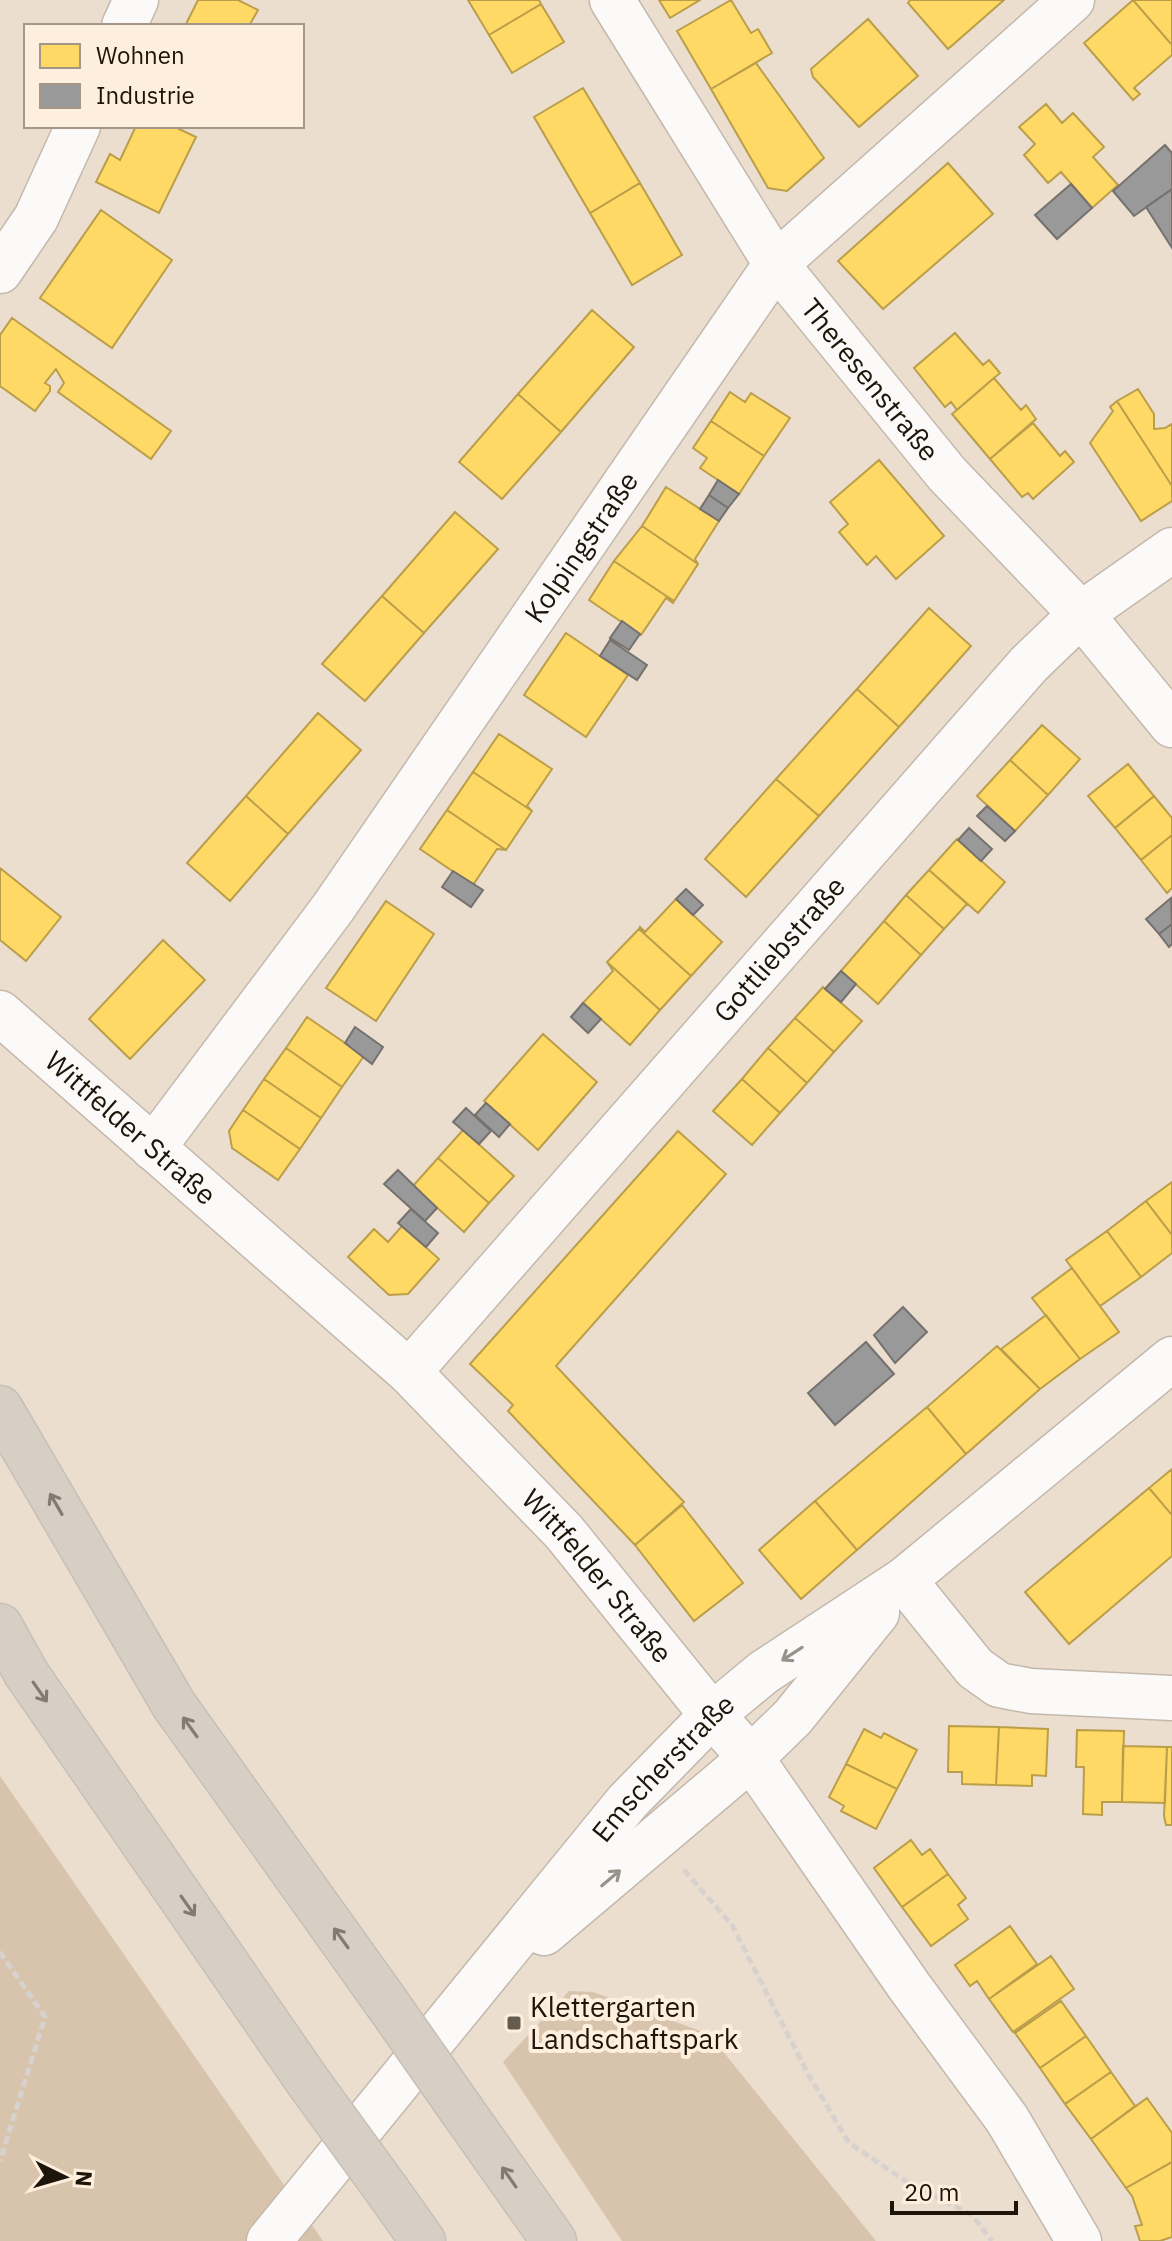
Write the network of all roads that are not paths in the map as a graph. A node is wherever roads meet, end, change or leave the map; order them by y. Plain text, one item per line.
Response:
1 (136, 0) edge
2 (612, 0) edge
3 (1072, 0) edge
4 (125, 24) edge
5 (77, 128) edge
6 (776, 264) junction
7 (0, 271) edge
8 (1172, 550) edge
9 (1081, 614) junction
10 (1172, 725) edge
11 (0, 1013) edge
12 (153, 1148) junction
13 (1172, 1359) edge
14 (409, 1372) junction
15 (0, 1408) edge
16 (904, 1580) junction
17 (0, 1626) edge
18 (1172, 1698) edge
19 (712, 1715) junction
20 (751, 1758) junction
21 (465, 2000) junction
22 (269, 2241) edge
23 (423, 2241) edge
24 (554, 2241) edge
25 (1079, 2241) edge

1 - 4 street
2 - 6 street, Theresenstraße
3 - 6 street, Kolpingstraße
5 - 7 street
6 - 9 street, Theresenstraße
6 - 12 street, Kolpingstraße
8 - 9 street, Gottliebstraße
9 - 10 street, Theresenstraße
9 - 14 street, Gottliebstraße
11 - 12 street, Wittfelder Straße
12 - 14 street, Wittfelder Straße
13 - 16 street, Emscherstraße
14 - 19 street, Wittfelder Straße
24 -> 15 highway, bridge
16 - 18 street
16 -> 19 street, Emscherstraße
16 - 20 street, Emscherstraße
17 -> 23 highway, bridge
19 - 20 street, Wittfelder Straße
19 - 21 street, Emscherstraße
21 -> 20 street, Emscherstraße
20 - 25 street, Wittfelder Straße
21 - 22 street, Emscherstraße

